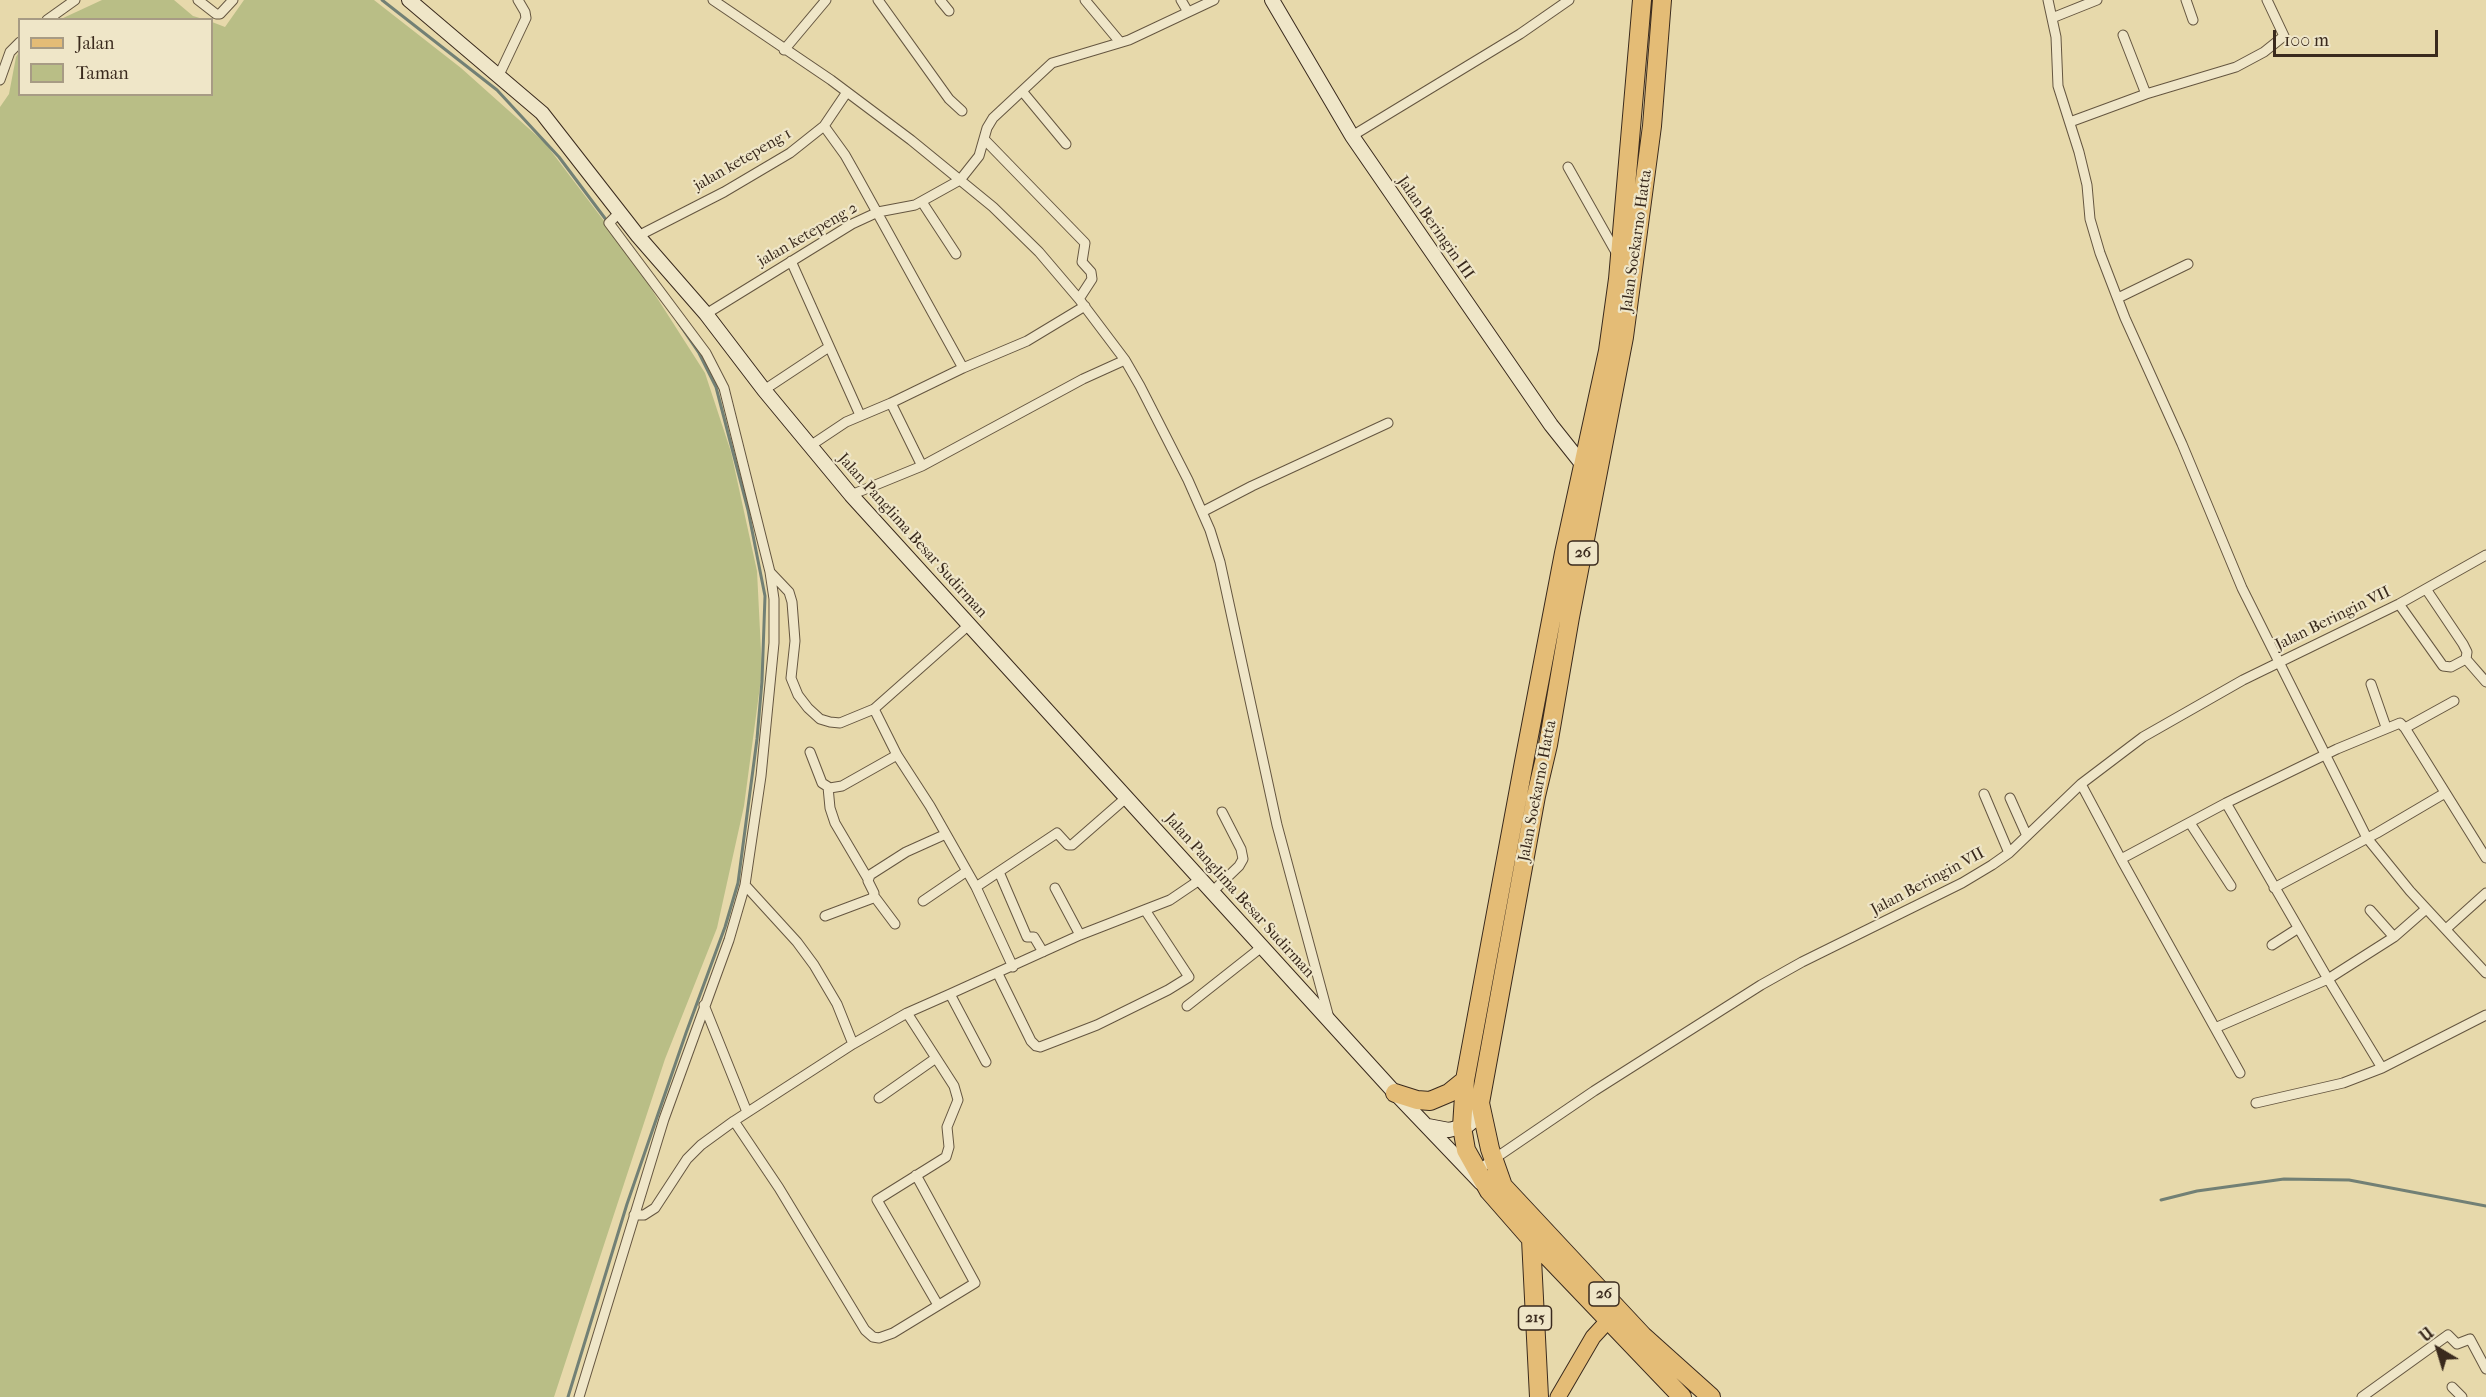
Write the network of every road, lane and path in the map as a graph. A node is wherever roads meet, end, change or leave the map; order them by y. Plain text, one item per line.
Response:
1 (75, 0) edge
2 (198, 0) edge
3 (233, 0) edge
4 (409, 0) edge
5 (518, 0) edge
6 (713, 0) edge
7 (826, 0) edge
8 (878, 0) edge
9 (940, 0) edge
10 (1085, 0) edge
11 (1181, 0) edge
12 (1214, 0) edge
13 (1272, 0) edge
14 (1569, 0) edge
15 (1642, 0) edge
16 (1662, 0) edge
17 (2048, 0) edge
18 (2097, 0) edge
19 (2186, 0) edge
20 (2267, 0) edge
21 (949, 11) dead end
22 (1188, 12) junction
23 (50, 18) edge
24 (2052, 18) junction
25 (2193, 21) dead end
26 (2122, 35) dead end
27 (1120, 42) junction
28 (18, 44) edge
29 (784, 50) junction
30 (499, 75) junction
31 (0, 80) edge
32 (1022, 91) junction
33 (847, 92) junction
34 (2146, 94) junction
35 (962, 111) dead end
36 (2070, 122) junction
37 (824, 126) junction
38 (1352, 136) junction
39 (984, 139) junction
40 (1066, 144) dead end
41 (1568, 167) dead end
42 (960, 180) junction
43 (922, 202) junction
44 (620, 212) junction
45 (879, 213) junction
46 (638, 236) junction
47 (956, 254) dead end
48 (1619, 258) junction
49 (791, 261) junction
50 (2188, 264) dead end
51 (2118, 298) junction
52 (1082, 302) junction
53 (706, 314) junction
54 (830, 347) junction
55 (1125, 360) junction
56 (963, 368) junction
57 (764, 390) junction
58 (891, 403) junction
59 (860, 415) junction
60 (1388, 423) dead end
61 (810, 446) junction
62 (922, 466) junction
63 (1590, 473) junction
64 (851, 495) junction
65 (1202, 512) junction
66 (2486, 555) edge
67 (770, 572) junction
68 (2426, 589) junction
69 (2399, 604) junction
70 (970, 624) junction
71 (2466, 659) junction
72 (2278, 662) junction
73 (2486, 682) edge
74 (2372, 684) dead end
75 (2454, 701) dead end
76 (874, 709) junction
77 (2386, 727) junction
78 (2405, 728) junction
79 (810, 752) dead end
80 (2330, 752) junction
81 (897, 755) junction
82 (2081, 783) junction
83 (828, 788) junction
84 (2445, 793) junction
85 (1984, 794) dead end
86 (1127, 797) junction
87 (2010, 798) dead end
88 (2226, 803) junction
89 (1222, 812) dead end
90 (2190, 823) junction
91 (946, 834) junction
92 (2027, 836) junction
93 (2372, 836) junction
94 (1518, 847) junction
95 (2009, 853) junction
96 (2486, 858) edge
97 (2121, 859) junction
98 (967, 872) junction
99 (999, 872) junction
100 (868, 879) junction
101 (1201, 879) junction
102 (745, 885) junction
103 (2231, 886) dead end
104 (976, 887) junction
105 (1055, 888) dead end
106 (2274, 888) junction
107 (1213, 891) junction
108 (2486, 893) edge
109 (874, 896) junction
110 (922, 901) dead end
111 (2426, 909) junction
112 (1145, 910) junction
113 (2370, 910) dead end
114 (825, 916) dead end
115 (895, 924) dead end
116 (2449, 925) junction
117 (2297, 929) junction
118 (1080, 936) junction
119 (2394, 937) junction
120 (2272, 945) dead end
121 (1263, 946) junction
122 (1042, 952) junction
123 (1013, 967) junction
124 (2486, 973) edge
125 (998, 974) junction
126 (2328, 979) junction
127 (950, 994) junction
128 (704, 1005) junction
129 (1187, 1006) dead end
130 (907, 1013) junction
131 (2486, 1015) edge
132 (1330, 1020) junction
133 (2215, 1028) junction
134 (853, 1044) junction
135 (936, 1058) junction
136 (986, 1062) dead end
137 (2382, 1068) junction
138 (2240, 1073) dead end
139 (1465, 1080) junction
140 (1395, 1093) junction
141 (879, 1098) dead end
142 (1480, 1103) junction
143 (2256, 1103) dead end
144 (747, 1112) junction
145 (734, 1120) junction
146 (1428, 1126) junction
147 (1462, 1127) junction
148 (1466, 1150) junction
149 (1481, 1168) junction
150 (916, 1175) junction
151 (1496, 1189) junction
152 (634, 1215) junction
153 (1531, 1239) junction
154 (938, 1305) junction
155 (1613, 1315) junction
156 (2486, 1369) edge
157 (2452, 1387) dead end
158 (1708, 1395) edge
159 (579, 1397) edge
160 (1539, 1397) edge
161 (1558, 1397) edge
162 (1682, 1397) edge
163 (2362, 1397) edge
164 (2462, 1397) edge

1 - 23 street
2 - 3 street
4 - 30 main road, Jalan Panglima Besar Sudirman
5 - 30 street
6 - 29 street
7 - 29 street
8 - 35 street
9 - 21 street
10 - 27 street
11 - 22 street
12 - 22 street, jalan ketepeng 2
13 - 38 main road, Jalan Beringin III
14 - 38 street
15 - 48 highway, Jalan Soekarno Hatta / 26
16 - 63 highway, Jalan Soekarno Hatta / 26
17 - 24 street
18 - 24 street
19 - 25 street
20 - 34 street
22 - 27 street, jalan ketepeng 2
24 - 36 street
26 - 34 street
27 - 32 street, jalan ketepeng 2
28 - 31 street
29 - 33 street
30 - 44 main road, Jalan Panglima Besar Sudirman
32 - 39 street, jalan ketepeng 2
32 - 40 street
33 - 37 street, jalan ketepeng 1
33 - 42 street
34 - 36 street
36 - 51 street
37 - 45 street
37 - 46 street, jalan ketepeng 1
38 - 63 main road, Jalan Beringin III
39 - 42 street, jalan ketepeng 2
39 - 52 street
41 - 48 street
42 - 43 street, jalan ketepeng 2
42 - 52 street
43 - 45 street, jalan ketepeng 2
43 - 47 street
44 - 46 main road, Jalan Panglima Besar Sudirman
44 - 67 street
45 - 49 street, jalan ketepeng 2
45 - 56 street
46 - 53 main road, Jalan Panglima Besar Sudirman
48 - 63 highway, Jalan Soekarno Hatta / 26
49 - 53 street, jalan ketepeng 2
49 - 54 street
50 - 51 street
51 - 72 street
52 - 55 street
52 - 56 street
53 - 57 main road, Jalan Panglima Besar Sudirman
54 - 57 street
54 - 59 street
55 - 62 street
55 - 65 street
56 - 58 street
57 - 61 main road, Jalan Panglima Besar Sudirman
58 - 59 street
58 - 62 street
59 - 61 street
60 - 65 street
61 - 64 main road, Jalan Panglima Besar Sudirman
62 - 64 street
63 - 94 highway, Jalan Soekarno Hatta / 26
64 - 70 main road, Jalan Panglima Besar Sudirman
65 - 132 street
66 - 68 street, Jalan Beringin VII
67 - 76 street
67 - 102 street
68 - 69 street, Jalan Beringin VII
68 - 71 street
69 - 71 street
69 - 72 street, Jalan Beringin VII
70 - 76 street
70 - 86 main road, Jalan Panglima Besar Sudirman
71 - 73 street
72 - 80 street
72 - 82 street, Jalan Beringin VII
74 - 77 street
75 - 78 street
76 - 81 street
77 - 78 street
77 - 80 street
78 - 84 street
79 - 83 street
80 - 88 street
80 - 93 street
81 - 83 street
81 - 91 street
82 - 92 street, Jalan Beringin VII
82 - 97 street
83 - 100 street
84 - 93 street
84 - 96 street
85 - 95 street
86 - 99 street
86 - 101 main road, Jalan Panglima Besar Sudirman
87 - 92 street
88 - 90 street
88 - 106 street
89 - 107 street
90 - 97 street
90 - 103 street
91 - 98 street
91 - 100 street
92 - 95 street, Jalan Beringin VII
93 - 106 street
93 - 111 street
94 - 139 highway, Jalan Soekarno Hatta / 26
94 - 142 highway, Jalan Soekarno Hatta / 26
95 - 149 street, Jalan Beringin VII
97 - 133 street
98 - 104 street
98 - 110 street
99 - 104 street
99 - 122 street
100 - 109 street
101 - 107 main road, Jalan Panglima Besar Sudirman
101 - 112 street
102 - 128 street
102 - 134 street
104 - 123 street
105 - 118 street
106 - 117 street
107 - 121 main road, Jalan Panglima Besar Sudirman
108 - 116 street
109 - 114 street
109 - 115 street
111 - 116 street
111 - 119 street
112 - 118 street
112 - 125 street
113 - 119 street
116 - 124 street
117 - 120 street
117 - 126 street
118 - 122 street
119 - 126 street
121 - 129 street
121 - 132 main road, Jalan Panglima Besar Sudirman
122 - 123 street
123 - 125 street
125 - 127 street
126 - 133 street
126 - 137 street
127 - 130 street
127 - 136 street
128 - 144 street
128 - 152 street
130 - 134 street
130 - 135 street
131 - 137 street
132 - 140 main road, Jalan Panglima Besar Sudirman
133 - 138 street
134 - 144 street
135 - 141 street
135 - 150 street
137 - 143 street
139 - 140 highway
139 - 147 highway, 26
140 - 146 main road, Jalan Panglima Besar Sudirman
142 - 147 main road
142 - 149 highway, 26
144 - 145 street
145 - 152 street
145 - 154 street
146 - 147 main road
146 - 148 main road
146 - 149 main road
147 - 148 highway, 26
148 - 149 highway, 26
149 - 151 highway, 26
149 - 151 main road
150 - 154 street
150 - 154 street
151 - 153 highway, 26
151 - 155 highway, 26
152 - 159 street
153 - 155 highway, 26
153 - 160 highway, 215
155 - 158 highway, 26
155 - 161 main road
155 - 162 highway, 26
156 - 163 street
157 - 164 street

